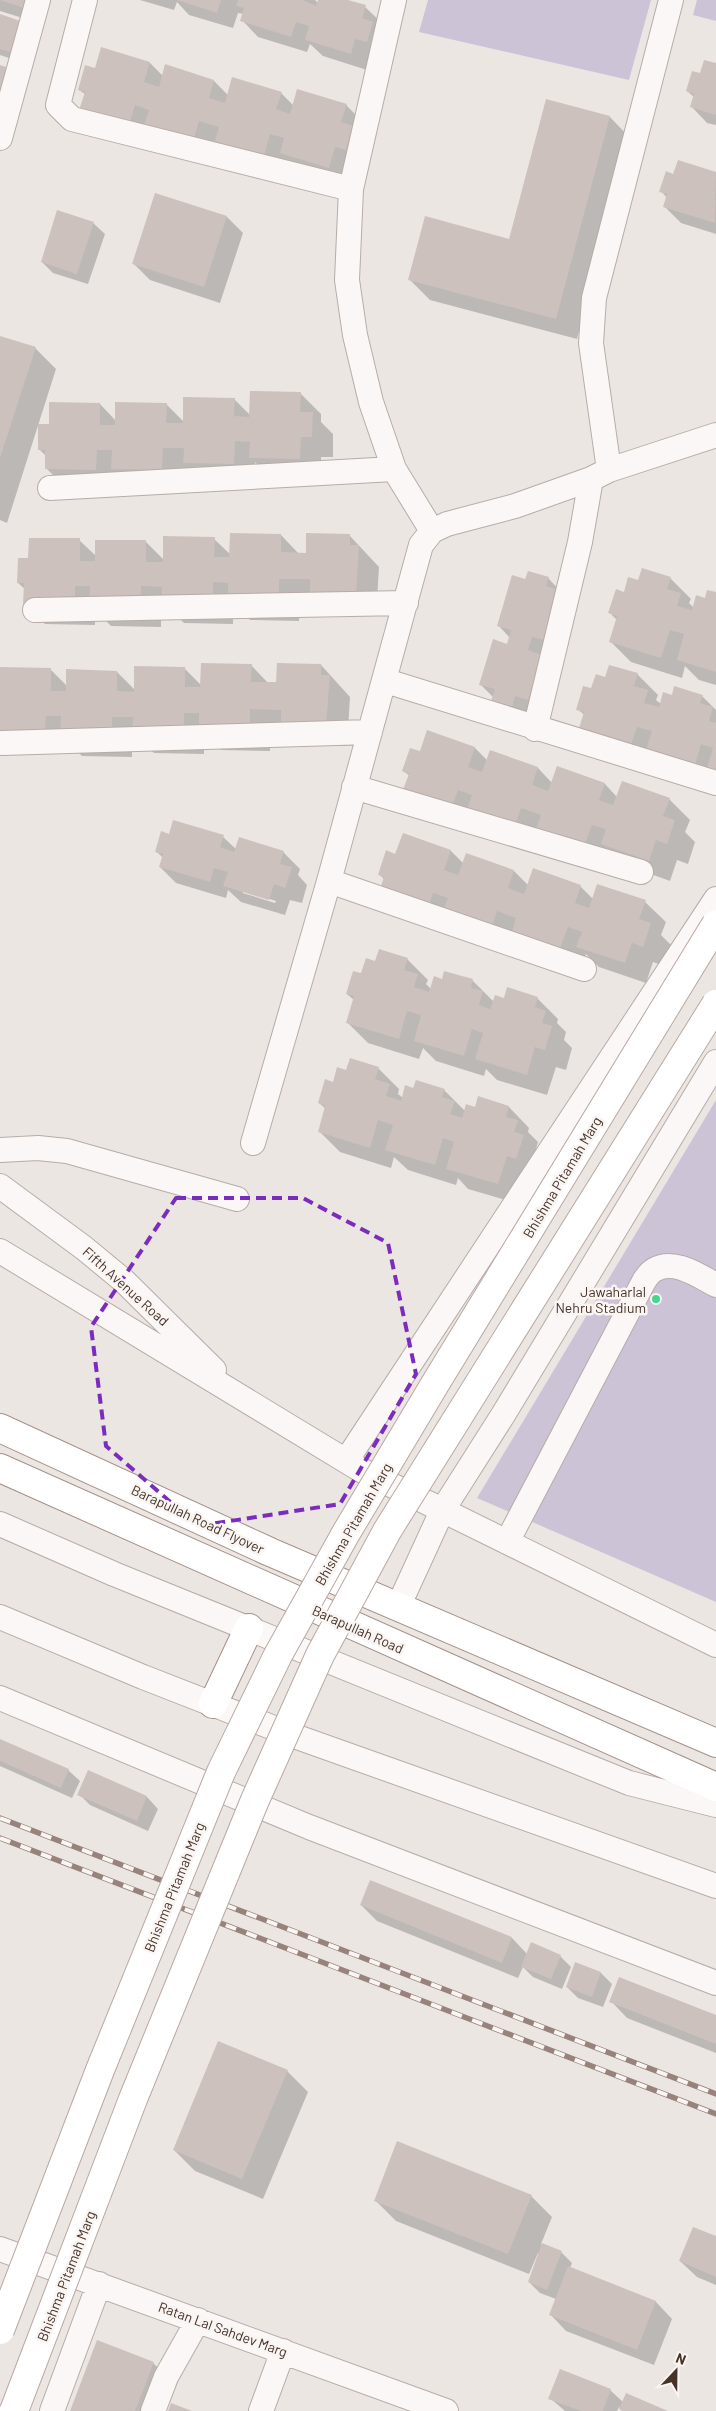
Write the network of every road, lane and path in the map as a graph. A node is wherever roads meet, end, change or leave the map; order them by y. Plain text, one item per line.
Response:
1 (38, 0) edge
2 (84, 0) edge
3 (394, 0) edge
4 (671, 0) edge
5 (0, 138) edge
6 (351, 189) junction
7 (716, 434) edge
8 (394, 469) junction
9 (600, 474) junction
10 (50, 488) dead end
11 (432, 532) junction
12 (406, 603) junction
13 (35, 610) dead end
14 (386, 681) junction
15 (534, 729) junction
16 (370, 732) junction
17 (2, 743) dead end
18 (716, 783) edge
19 (354, 787) junction
20 (641, 872) dead end
21 (330, 881) junction
22 (716, 899) edge
23 (716, 924) edge
24 (584, 969) dead end
25 (716, 1004) edge
26 (716, 1062) edge
27 (253, 1143) dead end
28 (0, 1150) edge
29 (0, 1186) edge
30 (237, 1199) dead end
31 (0, 1251) edge
32 (716, 1285) edge
33 (242, 1397) junction
34 (0, 1428) edge
35 (346, 1461) junction
36 (0, 1468) edge
37 (442, 1511) junction
38 (0, 1524) edge
39 (507, 1542) junction
40 (398, 1607) junction
41 (0, 1617) edge
42 (250, 1628) junction
43 (716, 1646) edge
44 (0, 1698) edge
45 (213, 1704) junction
46 (716, 1743) edge
47 (716, 1787) edge
48 (716, 1805) edge
49 (716, 1886) edge
50 (716, 1983) edge
51 (0, 2249) edge
52 (98, 2284) junction
53 (198, 2320) junction
54 (0, 2330) edge
55 (283, 2351) junction
56 (14, 2411) edge
57 (52, 2411) edge
58 (153, 2411) edge
59 (261, 2411) edge
60 (446, 2411) edge

1 - 5 street
2 - 6 street
3 - 6 street
4 - 9 street
6 - 8 street
7 - 9 street
8 - 10 street
8 - 11 street
9 - 11 street
9 - 15 street
11 - 12 street
12 - 13 street
12 - 14 street
14 - 15 street
14 - 16 street
15 - 18 street
16 - 17 street
16 - 19 street
19 - 20 street
19 - 21 street
21 - 24 street
21 - 27 street
22 - 35 street
23 - 54 main road, Bhishma Pitamah Marg, bridge
25 - 56 main road, Bhishma Pitamah Marg, bridge
26 - 37 street
28 - 30 street
29 - 33 street, Fifth Avenue Road
31 - 33 street
32 - 39 street
33 - 35 street
34 - 40 main road, Barapullah Road Flyover
35 - 37 street
36 - 47 main road, Barapullah Road
37 - 39 street
37 - 40 street
38 - 42 street
39 - 43 street
40 - 46 main road
41 - 45 street
42 - 45 main road
42 - 48 street
44 - 50 street
45 - 49 street
51 - 52 street, Ratan Lal Sahdev Marg
52 - 53 street, Ratan Lal Sahdev Marg
52 - 57 street
53 - 55 street, Ratan Lal Sahdev Marg
53 - 58 street
55 - 59 street
55 - 60 street, Ratan Lal Sahdev Marg

